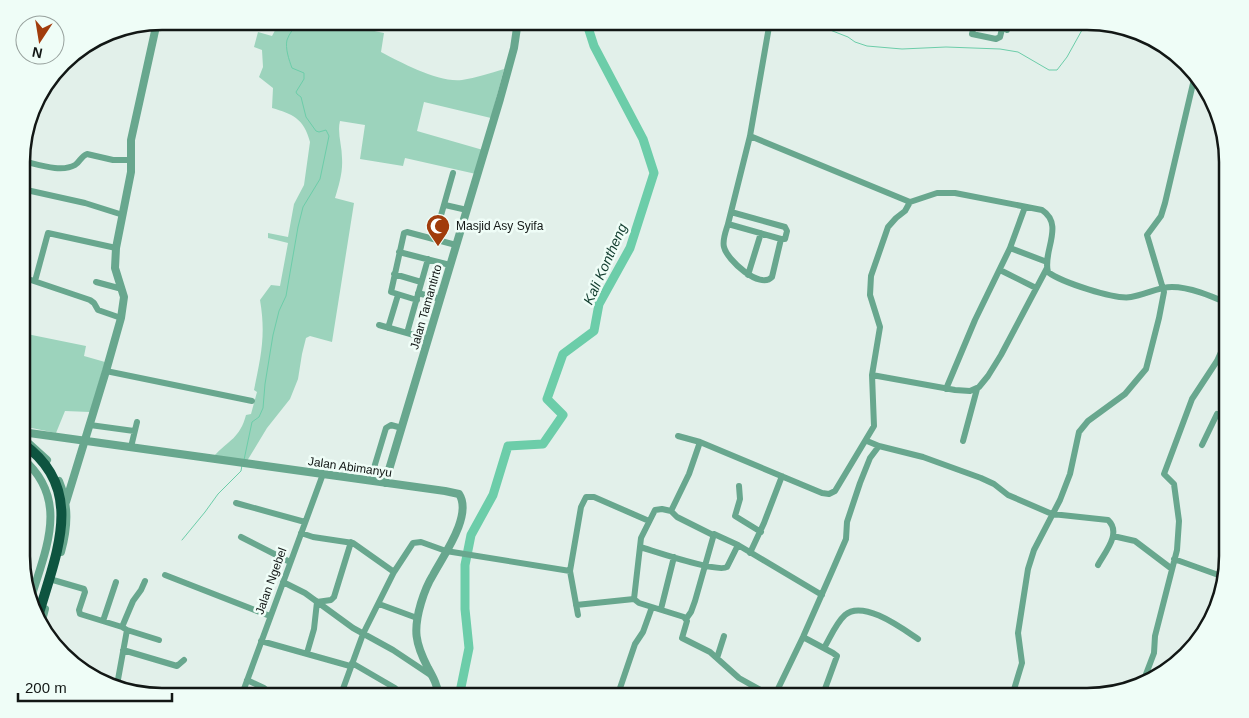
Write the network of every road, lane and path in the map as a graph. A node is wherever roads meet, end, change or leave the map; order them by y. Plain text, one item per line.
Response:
1 (155, 30) edge
2 (516, 30) edge
3 (768, 30) edge
4 (973, 30) edge
5 (1002, 30) edge
6 (1193, 83) edge
7 (750, 136) junction
8 (131, 160) junction
9 (30, 162) edge
10 (453, 173) dead end
11 (30, 191) edge
12 (910, 202) junction
13 (445, 204) junction
14 (1025, 207) junction
15 (467, 210) junction
16 (731, 212) junction
17 (122, 215) junction
18 (728, 224) junction
19 (436, 233) dead end
20 (760, 233) junction
21 (782, 239) junction
22 (456, 245) junction
23 (116, 248) junction
24 (1010, 248) junction
25 (399, 252) junction
26 (428, 259) junction
27 (450, 265) junction
28 (1047, 265) junction
29 (1000, 270) junction
30 (394, 274) junction
31 (748, 275) junction
32 (30, 279) edge
33 (35, 281) junction
34 (96, 282) dead end
35 (422, 282) junction
36 (1036, 288) junction
37 (1163, 288) junction
38 (122, 289) junction
39 (398, 295) junction
40 (417, 297) junction
41 (440, 299) junction
42 (1219, 300) edge
43 (121, 318) junction
44 (379, 325) dead end
45 (388, 328) junction
46 (407, 333) junction
47 (428, 339) junction
48 (1219, 358) edge
49 (106, 371) junction
50 (872, 374) junction
51 (946, 389) junction
52 (977, 389) junction
53 (252, 401) dead end
54 (1217, 414) dead end
55 (136, 422) dead end
56 (90, 425) junction
57 (402, 428) junction
58 (134, 431) junction
59 (30, 433) edge
60 (678, 436) dead end
61 (86, 440) junction
62 (867, 440) junction
63 (963, 441) dead end
64 (700, 442) junction
65 (30, 444) edge
66 (1202, 445) dead end
67 (879, 446) junction
68 (130, 447) junction
69 (30, 450) edge
70 (30, 460) edge
71 (30, 465) edge
72 (323, 474) junction
73 (782, 476) junction
74 (370, 481) junction
75 (385, 483) junction
76 (739, 486) dead end
77 (66, 502) junction
78 (236, 503) dead end
79 (671, 511) junction
80 (1052, 514) junction
81 (649, 521) junction
82 (305, 522) junction
83 (760, 532) junction
84 (301, 533) junction
85 (713, 535) junction
86 (1113, 536) junction
87 (241, 537) dead end
88 (351, 542) junction
89 (738, 545) junction
90 (640, 547) junction
91 (446, 551) junction
92 (750, 553) junction
93 (674, 557) junction
94 (1174, 558) junction
95 (290, 562) junction
96 (1098, 565) dead end
97 (705, 566) junction
98 (1172, 568) junction
99 (570, 571) junction
100 (394, 572) junction
101 (165, 575) dead end
102 (1217, 575) edge
103 (53, 580) junction
104 (145, 581) dead end
105 (116, 582) dead end
106 (283, 582) junction
107 (34, 588) edge
108 (822, 595) junction
109 (37, 597) edge
110 (634, 599) junction
111 (317, 602) junction
112 (379, 604) junction
113 (576, 605) junction
114 (652, 607) junction
115 (40, 608) edge
116 (661, 610) junction
117 (44, 614) edge
118 (578, 615) dead end
119 (270, 616) junction
120 (417, 618) junction
121 (686, 619) junction
122 (103, 621) junction
123 (125, 629) junction
124 (363, 634) junction
125 (724, 636) dead end
126 (803, 637) junction
127 (918, 639) dead end
128 (159, 640) dead end
129 (261, 641) junction
130 (824, 648) junction
131 (123, 650) junction
132 (307, 653) junction
133 (717, 658) junction
134 (184, 660) dead end
135 (351, 665) junction
136 (1146, 674) edge
137 (433, 677) junction
138 (118, 680) edge
139 (247, 680) junction
140 (244, 688) edge
141 (264, 688) edge
142 (343, 688) edge
143 (395, 688) dead end
144 (436, 688) edge
145 (620, 688) edge
146 (755, 688) edge
147 (777, 688) edge
148 (825, 688) edge
149 (1014, 688) edge

1 - 8 street
2 - 15 street, Jalan Tamantirto
3 - 7 street
4 - 5 street
6 - 37 street
7 - 12 street
7 - 16 street
8 - 9 street
8 - 17 street
10 - 13 street
11 - 17 street
12 - 14 street
12 - 50 street
13 - 15 street
13 - 19 street
14 - 24 street
14 - 28 street
15 - 22 street, Jalan Tamantirto
16 - 18 street
16 - 21 street
17 - 23 street
18 - 20 street
18 - 31 street
20 - 21 street
20 - 31 street
21 - 31 street
22 - 25 street
22 - 27 street, Jalan Tamantirto
23 - 33 street
23 - 38 street
24 - 28 street
24 - 29 street
25 - 26 street
25 - 30 street
26 - 27 street
26 - 35 street
27 - 41 street, Jalan Tamantirto
28 - 36 street
28 - 37 street
29 - 36 street
29 - 51 street
30 - 35 street
30 - 39 street
32 - 33 street
33 - 43 street
34 - 38 street
35 - 40 street
36 - 52 street
37 - 42 street
37 - 80 street
38 - 43 street
39 - 40 street
39 - 45 street
40 - 41 street
40 - 46 street
41 - 47 street, Jalan Tamantirto
43 - 49 street
44 - 45 street
45 - 46 street
46 - 47 street
47 - 57 street, Jalan Tamantirto
48 - 94 street
49 - 53 street
49 - 56 street
50 - 51 street
50 - 62 street
51 - 52 street
52 - 63 street
54 - 66 street
55 - 58 street
56 - 58 street
56 - 61 street
57 - 74 street
57 - 75 street, Jalan Tamantirto
58 - 68 street
59 - 61 street, Jalan Abimanyu
60 - 64 street
61 - 68 street, Jalan Abimanyu
61 - 77 street
62 - 67 street
62 - 73 street
64 - 73 street
64 - 79 street
65 - 77 street
67 - 80 street
67 - 108 street
68 - 72 street, Jalan Abimanyu
69 - 115 highway
70 - 109 highway
71 - 107 street
72 - 74 street, Jalan Abimanyu
72 - 82 street, Jalan Ngebel
73 - 83 street
74 - 75 street, Jalan Abimanyu
75 - 91 street, Jalan Abimanyu
76 - 83 street
77 - 103 street
78 - 82 street
79 - 81 street
79 - 85 street
80 - 86 street
80 - 149 street
81 - 90 street
81 - 99 street
82 - 84 street, Jalan Ngebel
83 - 92 street
84 - 88 street
84 - 95 street, Jalan Ngebel
85 - 89 street
85 - 97 street
86 - 96 street
86 - 98 street
87 - 95 street
88 - 100 street
88 - 111 street
89 - 92 street
89 - 97 street
90 - 93 street
90 - 110 street
91 - 99 street
91 - 100 street
91 - 120 street, Jalan Abimanyu
92 - 108 street
93 - 97 street
93 - 116 street
94 - 98 street
94 - 102 street
95 - 106 street, Jalan Ngebel
97 - 121 street
98 - 136 street
99 - 113 street
100 - 112 street
101 - 119 street
103 - 117 street
103 - 122 street
104 - 123 street
105 - 122 street
106 - 111 street
106 - 119 street, Jalan Ngebel
108 - 126 street
110 - 113 street
110 - 114 street
111 - 124 street
111 - 132 street
112 - 120 street
112 - 124 street
113 - 118 street
114 - 116 street
114 - 145 street
116 - 121 street
119 - 129 street, Jalan Ngebel
120 - 137 street, Jalan Abimanyu
121 - 133 street
122 - 123 street
123 - 128 street
123 - 131 street
124 - 135 street
124 - 137 street
125 - 133 street
126 - 130 street
126 - 147 street
127 - 130 street
129 - 132 street
129 - 139 street, Jalan Ngebel
130 - 148 street
131 - 134 street
131 - 138 street
132 - 135 street
133 - 146 street
135 - 142 street
135 - 143 street
137 - 144 street, Jalan Abimanyu
139 - 140 street, Jalan Ngebel
139 - 141 street

